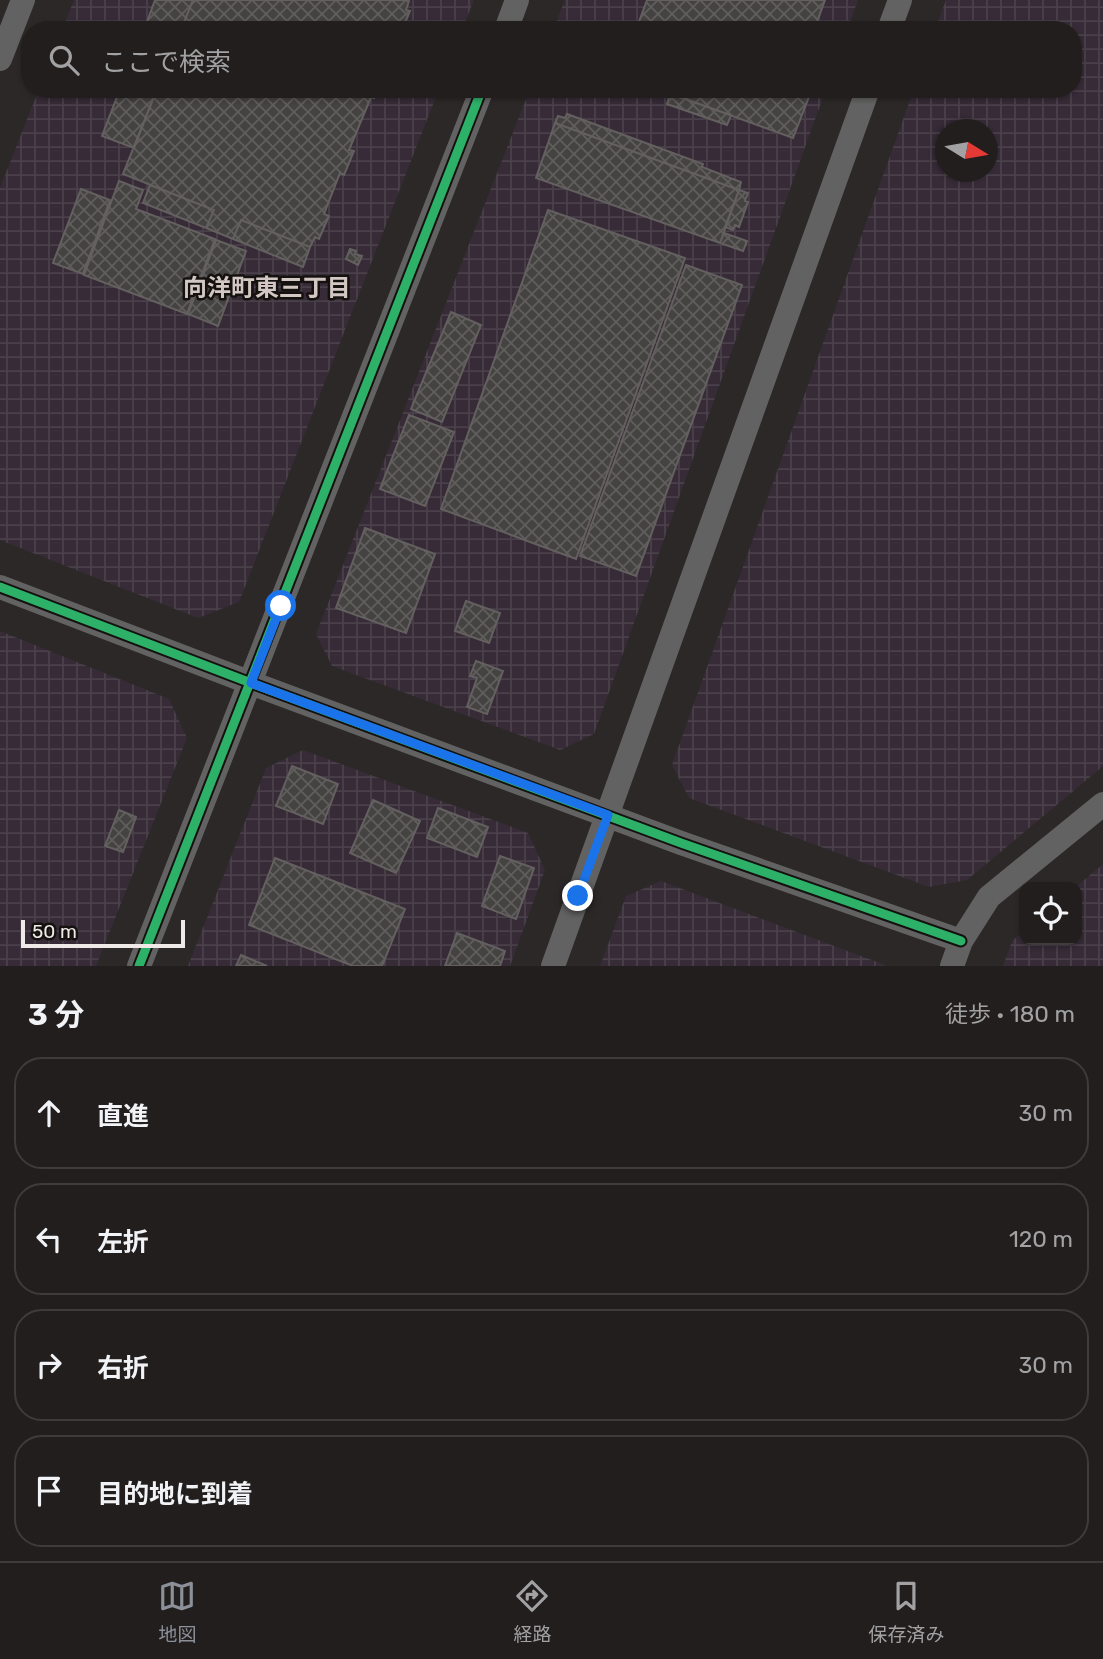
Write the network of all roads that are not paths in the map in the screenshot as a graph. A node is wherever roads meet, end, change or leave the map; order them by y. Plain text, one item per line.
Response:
1 (23, 0) edge
2 (517, 0) edge
3 (900, 0) edge
4 (509, 21) edge
5 (892, 21) edge
6 (0, 59) edge
7 (478, 98) edge
8 (864, 98) edge
9 (0, 587) edge
10 (251, 683) junction
11 (1103, 804) edge
12 (608, 815) junction
13 (961, 941) junction
14 (139, 966) edge
15 (553, 966) edge
16 (952, 966) edge

1 - 6 street
2 - 4 street
3 - 5 street
7 - 10 street
8 - 12 street
9 - 10 street
10 - 12 street
10 - 14 street
11 - 13 street
12 - 13 street
12 - 15 street
13 - 16 street

